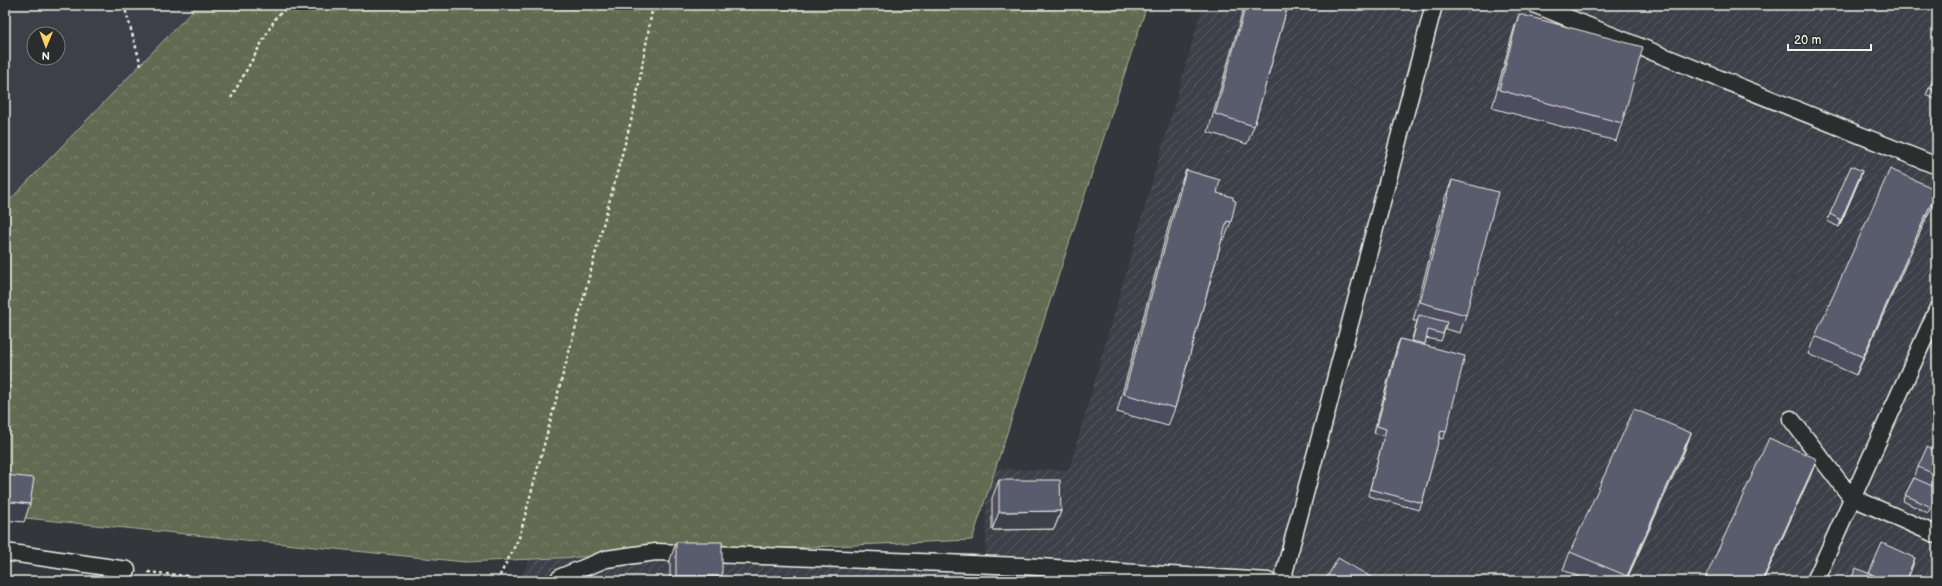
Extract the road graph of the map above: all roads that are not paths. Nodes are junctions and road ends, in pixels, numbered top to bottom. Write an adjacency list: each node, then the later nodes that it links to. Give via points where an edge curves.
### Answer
1 (1434, 5): 12 (lane)
2 (1536, 5): 3 (lane)
3 (1937, 166)
4 (1937, 310): 6 (lane)
5 (1791, 419): 6 (lane)
6 (1851, 497): 7 (lane); 13 (lane)
7 (1937, 535)
8 (5, 552): 9 (lane)
9 (127, 570)
10 (557, 581): 11 (lane, via 606,558 656,552 1022,566)
11 (1268, 581)
12 (1282, 581)
13 (1815, 581)

